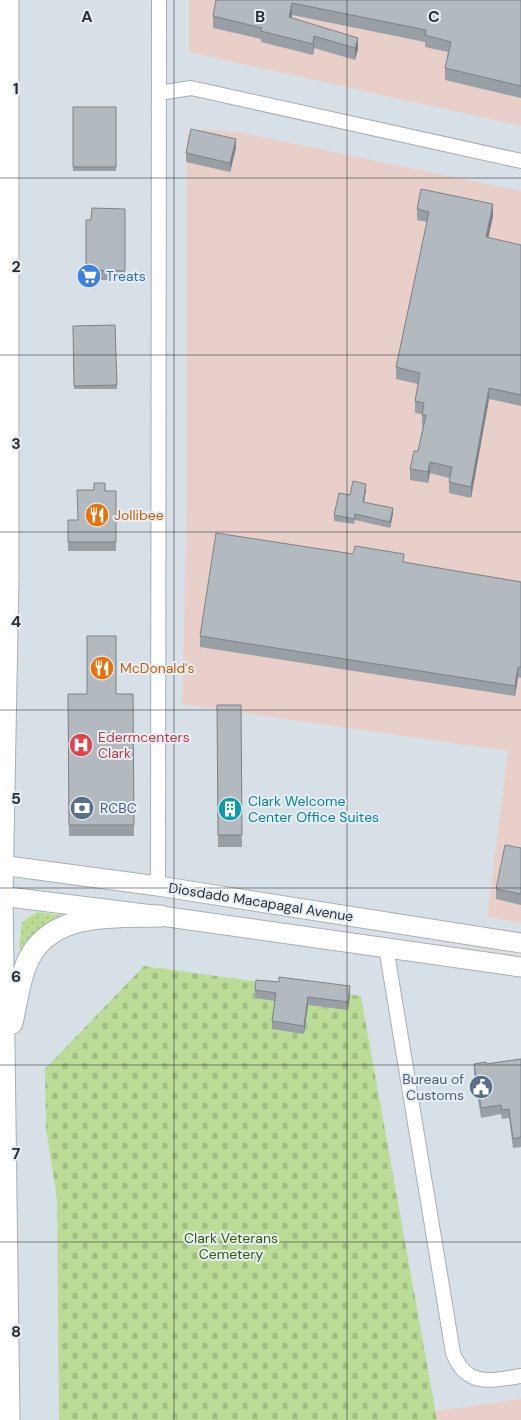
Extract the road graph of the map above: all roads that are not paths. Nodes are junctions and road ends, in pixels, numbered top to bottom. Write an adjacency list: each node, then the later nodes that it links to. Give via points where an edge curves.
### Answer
1 (8, 0): 5 (main road, via 8,575)
2 (159, 0): 3 (street)
3 (159, 93): 4 (street, via 191,88); 6 (street)
4 (521, 161)
5 (1, 865): 6 (main road, Diosdado Macapagal Avenue); 7 (main road)
6 (158, 886): 9 (main road, Diosdado Macapagal Avenue)
7 (1, 896): 8 (main road, Diosdado Macapagal Avenue); 12 (main road)
8 (160, 916): 10 (main road, Diosdado Macapagal Avenue); 12 (main road, via 91,917 63,927 46,938 33,952 25,970)
9 (521, 943)
10 (386, 947): 11 (main road, Diosdado Macapagal Avenue); 13 (street, via 453,1353 464,1372 474,1378 494,1380)
11 (521, 967)
12 (5, 1050): 14 (main road)
13 (521, 1376)
14 (9, 1420)

